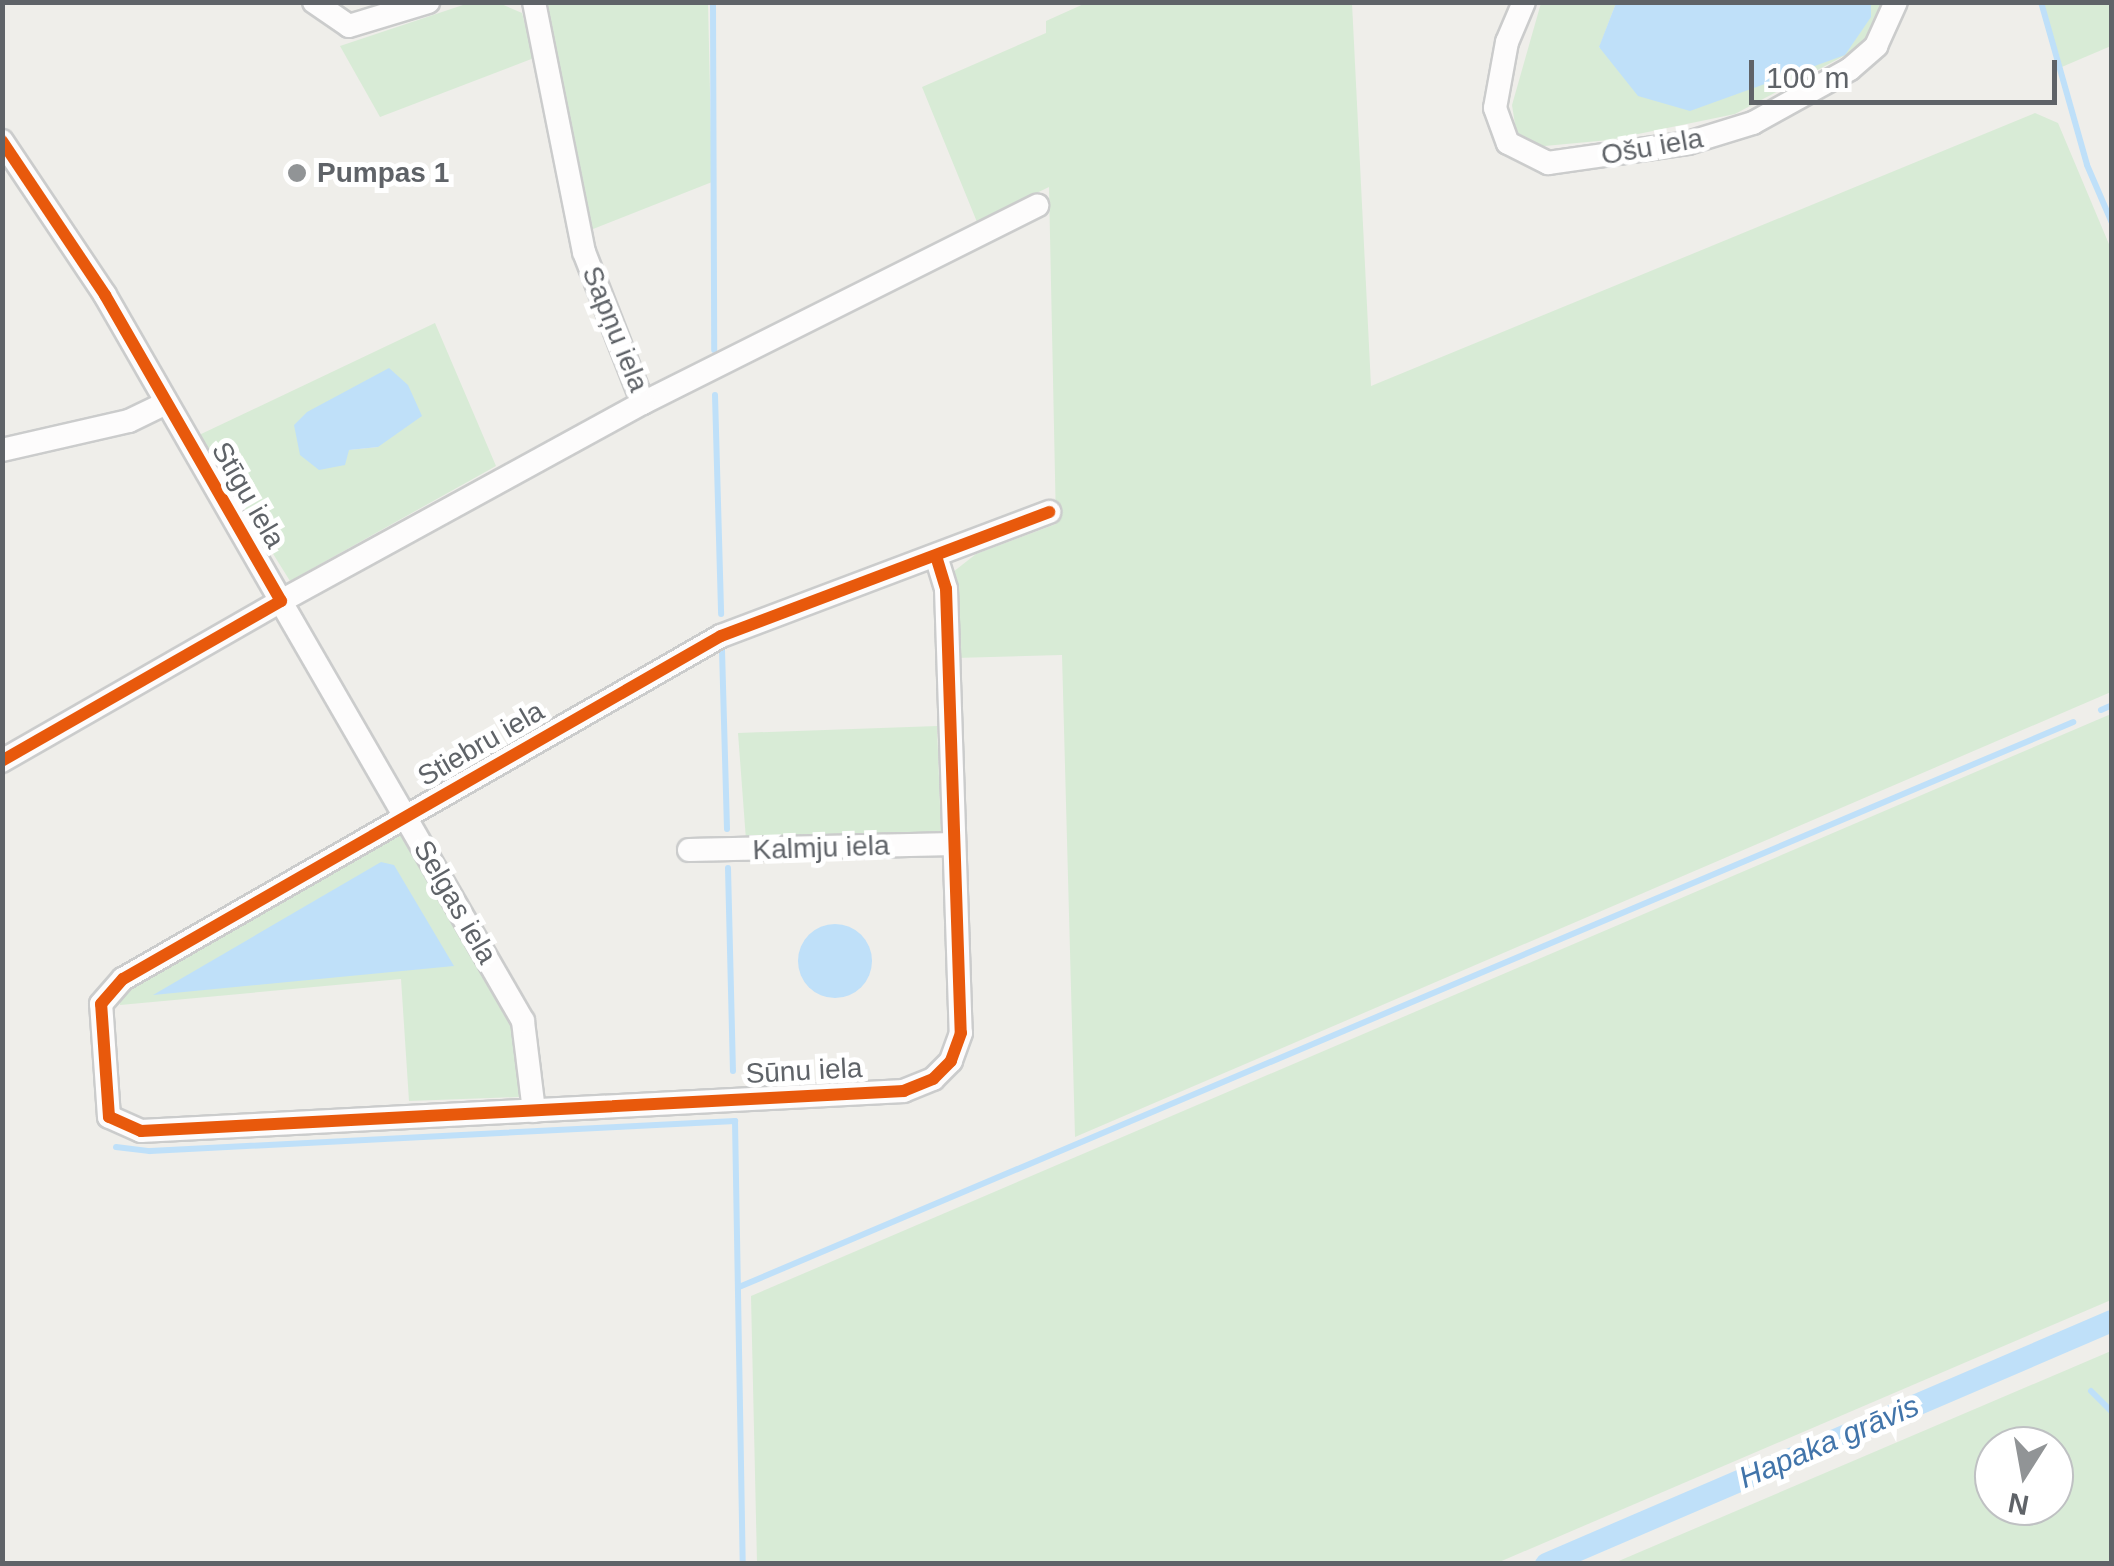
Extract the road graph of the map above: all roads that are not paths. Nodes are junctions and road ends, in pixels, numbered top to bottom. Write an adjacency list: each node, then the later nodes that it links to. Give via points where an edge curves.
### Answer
1 (314, 2): 2 (street, via 349,26)
2 (428, 2)
3 (534, 2): 9 (street, Sapņu iela, via 584,252)
4 (1524, 2): 5 (street, Ošu iela, via 1507,42 1495,108 1508,142 1535,159 1559,163 1688,143 1753,123 1850,69 1876,46)
5 (1896, 2)
6 (2, 141): 8 (street, Stīgu iela, via 90,270)
7 (1037, 206): 9 (street, Sapņu iela)
8 (166, 403): 10 (street, via 128,421); 13 (street, Stīgu iela)
9 (643, 403): 13 (street)
10 (2, 450)
11 (1049, 512): 12 (street, Stiebru iela)
12 (936, 556): 15 (street, Stiebru iela, via 721,636); 16 (street, Sūnu iela, via 946,589)
13 (281, 601): 14 (street); 15 (street, Selgas iela)
14 (2, 760)
15 (406, 816): 18 (street, Selgas iela, via 523,1021); 19 (street, Stiebru iela, via 104,995 103,1103 113,1122)
16 (954, 844): 17 (street, Kalmju iela); 18 (street, Sūnu iela, via 960,1042 924,1085)
17 (689, 850)
18 (534, 1110): 19 (street, Sūnu iela)
19 (141, 1131)

